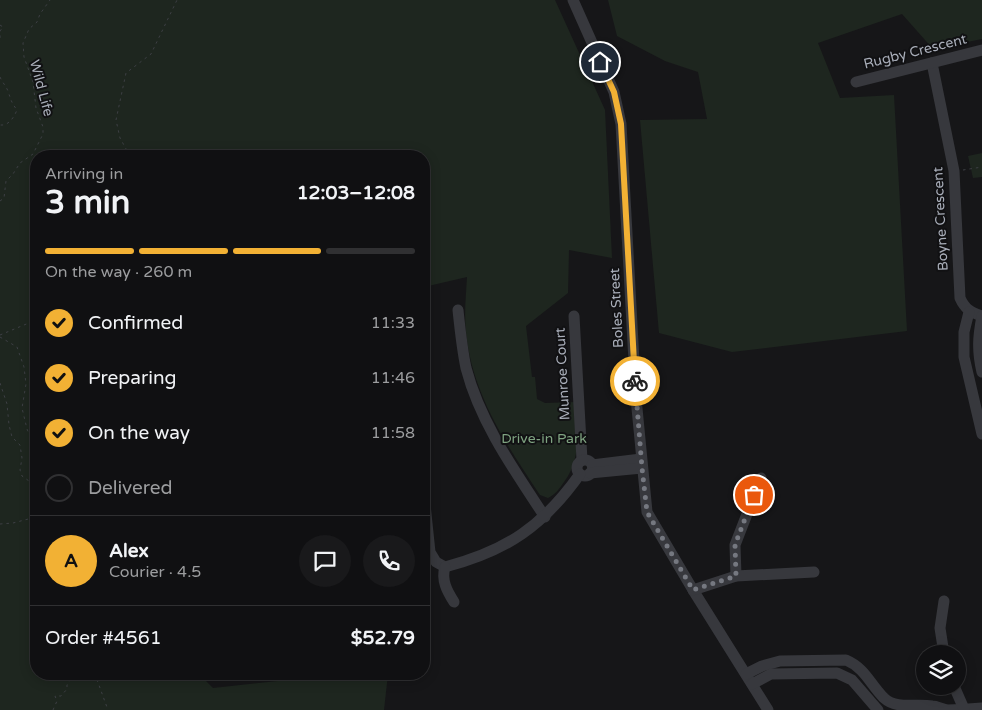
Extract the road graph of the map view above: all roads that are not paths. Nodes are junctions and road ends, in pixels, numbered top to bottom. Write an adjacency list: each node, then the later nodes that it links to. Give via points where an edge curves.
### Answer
1 (573, 0): 11 (street, Boles Street, via 614,92 621,124)
2 (982, 50): 3 (street, Rugby Crescent)
3 (932, 63): 4 (street, Rugby Crescent); 6 (street, Boyne Crescent, via 954,171 958,287 960,298)
4 (856, 82)
5 (458, 310): 14 (street, via 465,361 478,403 492,433)
6 (969, 312): 8 (street); 10 (street, via 964,332 964,357)
7 (574, 316): 12 (street, Munroe Court)
8 (982, 316): 9 (street, via 978,338)
9 (982, 372)
10 (982, 434)
11 (641, 464): 12 (street); 19 (street, Boles Street, via 647,512)
12 (586, 468): 14 (street)
13 (761, 478): 18 (street, via 735,545)
14 (545, 517): 16 (street, via 484,555)
15 (430, 548): 16 (street, via 431,556)
16 (445, 567): 21 (street, via 445,584)
17 (814, 572): 18 (street)
18 (736, 576): 19 (street)
19 (693, 590): 23 (street, Boles Street)
20 (944, 601): 22 (street, via 940,628)
21 (454, 602)
22 (943, 645)
23 (749, 679): 27 (street, Boles Street); 28 (street, via 771,674 837,673 852,680); 29 (street, via 771,662 780,660 846,660 855,663 889,702)
24 (958, 695): 26 (street)
25 (982, 708): 26 (street)
26 (964, 709): 29 (street)
27 (768, 710)
28 (878, 710)
29 (947, 710)

